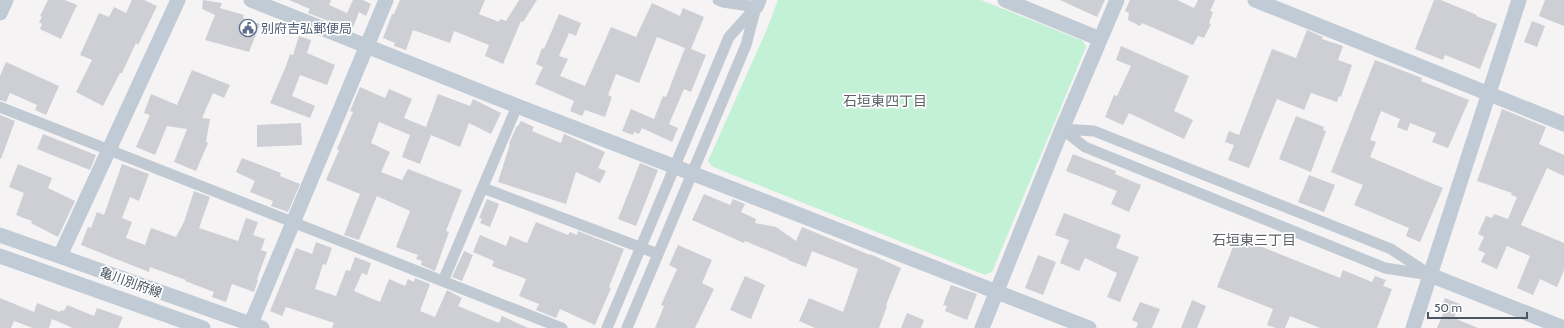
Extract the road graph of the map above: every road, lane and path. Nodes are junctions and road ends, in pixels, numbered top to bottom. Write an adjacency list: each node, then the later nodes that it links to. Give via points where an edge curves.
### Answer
1 (6, 0): 11 (street)
2 (178, 0): 19 (street)
3 (251, 0): 13 (street)
4 (386, 0): 13 (street)
5 (718, 0): 10 (street)
6 (1005, 0): 12 (street)
7 (1117, 0): 12 (street)
8 (1255, 0): 14 (street)
9 (1518, 0): 14 (street)
10 (754, 2): 20 (street, via 729,37); 21 (street, via 746,44)
11 (0, 13)
12 (1100, 39): 18 (street)
13 (366, 46): 15 (street); 23 (street)
14 (1488, 94): 17 (street); 29 (street)
15 (517, 106): 20 (street); 22 (street)
16 (0, 107): 19 (street)
17 (1564, 124)
18 (1062, 129): 29 (street, via 1085,147 1385,268); 29 (street, via 1094,131 1391,250); 31 (street)
19 (109, 150): 23 (street); 28 (street)
20 (675, 166): 21 (street); 25 (street)
21 (692, 173): 26 (street); 31 (street)
22 (483, 188): 25 (street); 30 (street)
23 (293, 223): 30 (street); 32 (street)
24 (0, 235): 28 (street, 亀川別府線)
25 (641, 248): 26 (street); 35 (street)
26 (658, 254): 36 (street)
27 (0, 256): 33 (street, 亀川別府線)
28 (60, 256): 32 (street, 亀川別府線)
29 (1430, 275): 39 (street); 40 (street)
30 (443, 281): 34 (street)
31 (997, 292): 37 (street); 38 (street)
32 (254, 327)
33 (203, 328)
34 (562, 328)
35 (606, 328)
36 (627, 328)
37 (982, 328)
38 (1089, 328)
39 (1413, 328)
40 (1564, 328)

